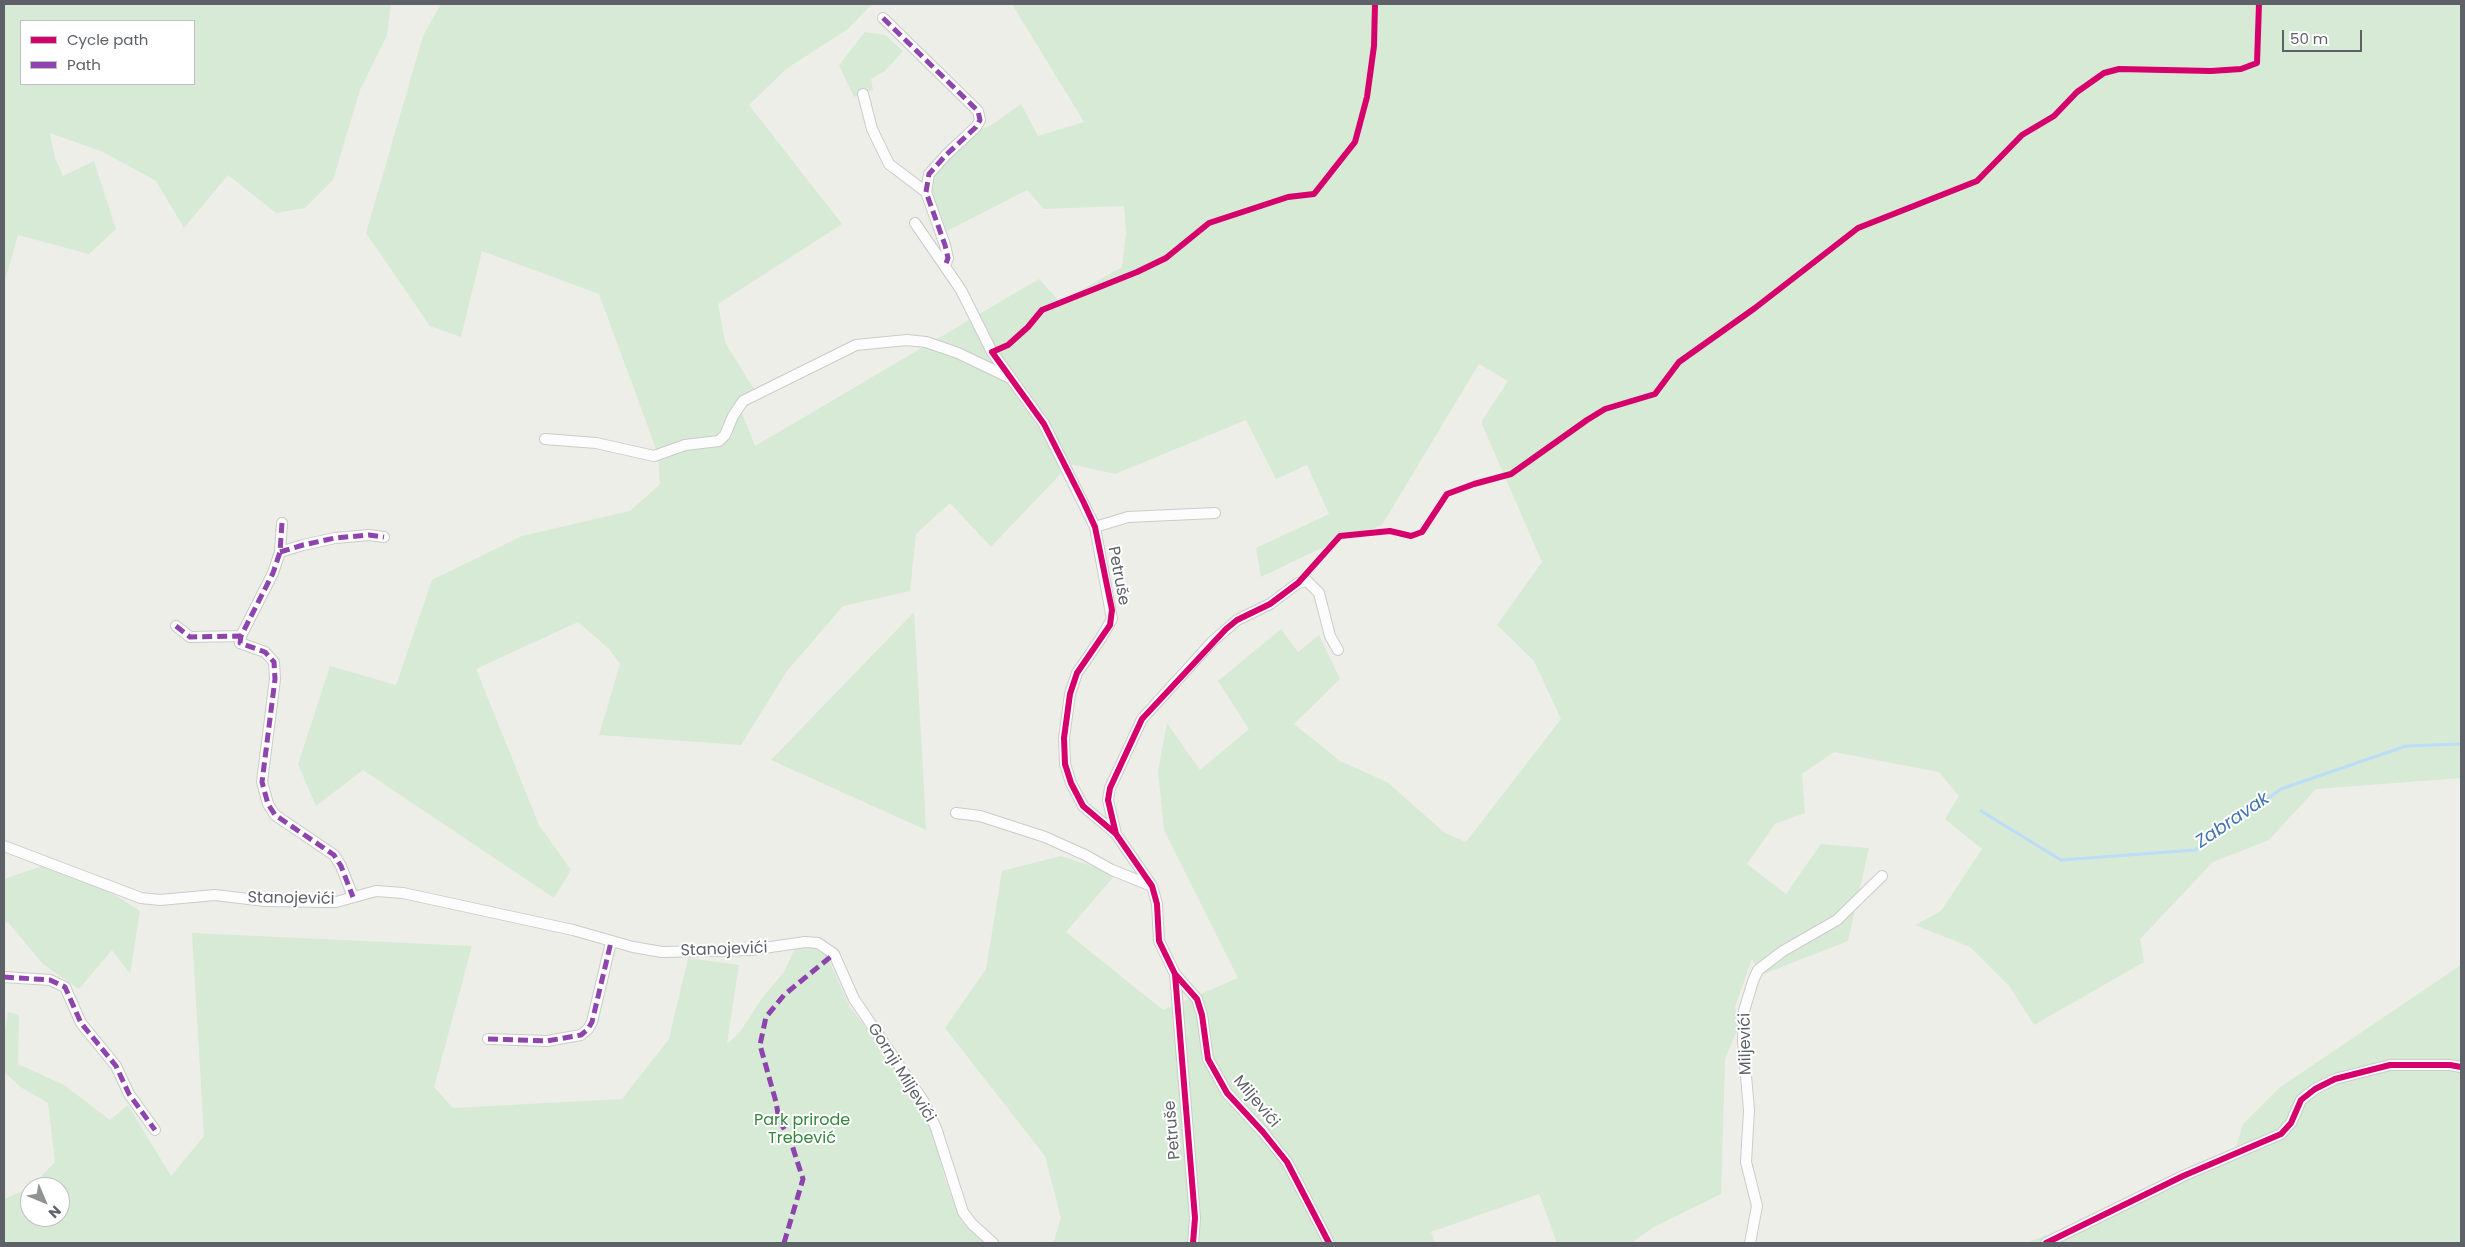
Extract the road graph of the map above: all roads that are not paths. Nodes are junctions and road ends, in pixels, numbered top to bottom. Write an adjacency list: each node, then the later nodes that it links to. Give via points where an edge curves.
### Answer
1 (883, 18): 3 (street, via 978,111 980,120 929,174)
2 (863, 94): 3 (street, via 872,129 889,164)
3 (926, 192): 5 (street, via 945,245 948,258)
4 (915, 223): 5 (street, Petruše)
5 (945, 266): 6 (street, Petruše, via 992,352)
6 (1010, 378): 7 (street, via 926,342 907,340 856,345 743,401 725,436 719,441 686,445 654,456 588,442); 10 (street, Petruše, via 1044,424)
7 (546, 439)
8 (1215, 513): 10 (street, via 1128,517)
9 (282, 523): 12 (street)
10 (1095, 527): 17 (street, Petruše, via 1112,619 1077,673 1066,717 1065,764 1082,806)
11 (384, 537): 12 (street, via 335,538)
12 (280, 552): 14 (street)
13 (176, 626): 14 (street, via 190,637)
14 (241, 636): 21 (street, via 240,643 265,652 274,662 276,679 262,782 268,804 282,822 334,855)
15 (1338, 650): 17 (street, Petruše, via 1330,636 1319,593 1306,581 1298,582 1270,604 1237,620 1212,642 1142,719 1110,788 1108,800)
16 (956, 813): 20 (street, via 980,816 1045,837)
17 (1116, 834): 20 (street, Petruše)
18 (4, 846): 21 (street, Stanojevići, via 142,898 160,900 215,895 265,901 336,902)
19 (1882, 876): 34 (street, Miljevići, via 1837,920 1783,951 1758,970 1753,981 1744,1011 1743,1041 1749,1110 1746,1162 1757,1206)
20 (1152, 886): 24 (street, Petruše, via 1157,904 1159,941)
21 (352, 897): 22 (street, Stanojevići, via 376,892 402,893 573,930)
22 (611, 942): 23 (street, Stanojevići, via 662,952 750,950 805,942 818,943); 28 (street, via 588,1029 580,1035 547,1041)
23 (834, 954): 31 (street, Gornji Miljevići, via 854,1000 924,1102 936,1128 963,1212)
24 (1175, 974): 26 (street, Miljevići); 27 (street)
25 (4, 977): 30 (street, via 50,980 65,988 81,1023 116,1066 129,1094)
26 (1197, 999): 27 (street, via 1186,999); 33 (street, Miljevići, via 1208,1059 1227,1093 1287,1162)
27 (1177, 1009): 32 (street, Petruše, via 1195,1218)
28 (488, 1039)
29 (2461, 1067): 35 (street, via 2390,1065 2335,1079 2314,1089 2301,1100 2291,1123 2281,1134 2182,1176)
30 (155, 1130)
31 (993, 1243)
32 (1192, 1243)
33 (1330, 1243)
34 (1750, 1243)
35 (2046, 1243)

